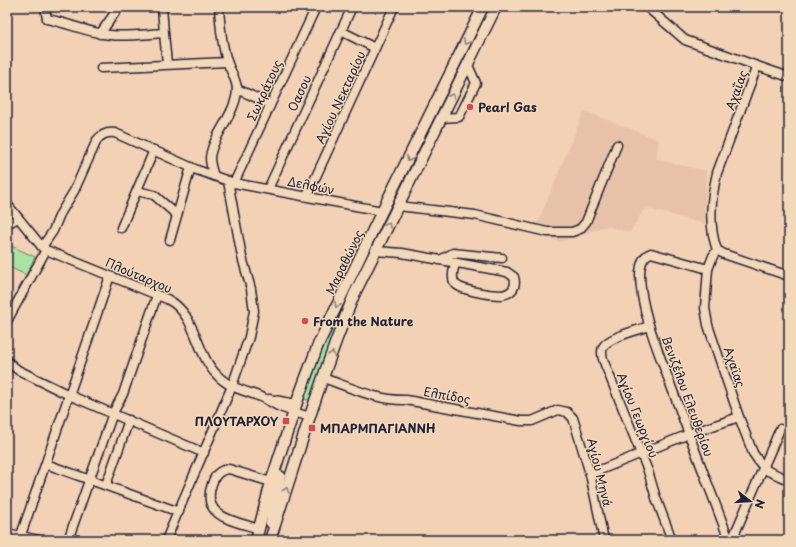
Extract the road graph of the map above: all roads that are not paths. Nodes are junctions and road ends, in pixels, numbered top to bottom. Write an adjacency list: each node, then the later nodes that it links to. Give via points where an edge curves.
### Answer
1 (45, 7): 13 (street, via 47,19)
2 (119, 7): 13 (street)
3 (162, 7): 12 (street)
4 (219, 7): 15 (street)
5 (316, 7): 22 (street, Σωκράτους)
6 (352, 7): 11 (street, Οασου)
7 (394, 7): 14 (street, Αγίου Νεκταρίου)
8 (484, 7): 34 (main road, Μαραθώνος, one-way to 34)
9 (496, 7): 17 (main road, Μαραθώνος)
10 (647, 7): 18 (street, Αχαΐας, via 685,40)
11 (341, 32): 14 (street); 29 (street, Οασου)
12 (164, 33): 13 (street, via 112,36); 16 (street)
13 (100, 34)
14 (375, 48): 31 (street, Αγίου Νεκταρίου)
15 (227, 62): 16 (street); 21 (street)
16 (167, 64): 19 (street)
17 (468, 64): 23 (main road, Μαραθώνος, one-way to 17); 23 (street, via 476,82 459,117)
18 (757, 66): 20 (street); 40 (street, Αχαΐας, via 713,190 711,222)
19 (101, 68)
20 (789, 77)
21 (237, 89): 22 (street); 27 (street, via 233,106 211,153)
22 (270, 104): 28 (street, Σωκράτους)
23 (441, 118): 33 (main road, Μαραθώνος)
24 (617, 145): 33 (street, via 586,222 580,229 572,232 547,232 476,215)
25 (154, 150): 26 (street, Δελφών); 30 (street); 41 (street, Δελφών, via 115,133 108,132 100,137)
26 (191, 167): 27 (street, Δελφών); 35 (street)
27 (214, 176): 28 (street, Δελφών)
28 (231, 182): 29 (street, Δελφών); 54 (street, via 242,257 254,311 249,337)
29 (268, 189): 31 (street, Δελφών)
30 (137, 191): 35 (street, via 154,195); 38 (street)
31 (307, 196): 34 (street, Δελφών)
32 (7, 204): 36 (street, Πλούταρχου)
33 (398, 206): 42 (main road, Μαραθώνος, one-way to 33)
34 (382, 212): 56 (main road, Μαραθώνος, one-way to 56, via 310,367)
35 (177, 215): 39 (street)
36 (18, 218): 37 (street); 41 (street, Πλούταρχου)
37 (7, 224)
38 (121, 228)
39 (170, 240)
40 (716, 247): 46 (street, Αχαϊας); 48 (street, via 724,254)
41 (44, 248): 47 (street, Πλούταρχου); 50 (street, Δελφών)
42 (375, 251): 44 (street); 53 (main road, Μαραθώνος, one-way to 42, via 348,309)
43 (502, 258): 44 (street, via 453,254)
44 (440, 260): 45 (street)
45 (455, 263): 45 (street, via 507,272 514,278 515,285 512,291 502,295 462,289 453,281)
46 (708, 269): 51 (street, Βενιζέλου Ελευθερίου, via 654,254 644,258 640,276); 59 (street, Αχαϊας, via 705,308 707,322)
47 (110, 276): 49 (street, Πλούταρχου); 55 (street)
48 (789, 276)
49 (157, 295): 54 (street, Πλούταρχου, via 182,309 211,368); 58 (street, via 123,394)
50 (7, 322)
51 (649, 326): 62 (street, Βενιζέλου Ελευθερίου); 64 (street, Αγίου Γεωργίου, via 611,340 604,345 602,352)
52 (7, 361): 55 (street, via 18,370)
53 (323, 378): 56 (main road, Μαραθώνος); 57 (street, Ελπίδος, via 392,400 406,400 520,421 532,421 556,410)
54 (232, 386): 56 (street, Πλούταρχου); 63 (street)
55 (69, 395): 58 (street); 65 (street)
56 (300, 412): 70 (main road, Μαραθώνος); 76 (main road, Μαραθώνος, one-way to 56)
57 (567, 412): 67 (street, Αγίου Μηνά, via 574,420)
58 (113, 413): 60 (street); 68 (street)
59 (739, 418): 62 (street); 66 (street, Αχαϊας, via 754,453)
60 (129, 420): 63 (street); 71 (street)
61 (780, 429): 66 (street)
62 (689, 434): 64 (street); 83 (street, Βενιζέλου Ελευθερίου)
63 (204, 453): 72 (street)
64 (640, 454): 67 (street); 82 (street, Αγίου Γεωργίου)
65 (46, 464): 68 (street); 75 (street)
66 (764, 467): 69 (street, Αχαϊας); 83 (street)
67 (590, 474): 81 (street, Αγίου Μηνά)
68 (90, 479): 71 (street); 78 (street)
69 (789, 480)
70 (271, 482): 73 (main road, Μαραθώνος); 73 (street, via 229,469 218,473 211,487 209,499 215,511)
71 (106, 485): 72 (street)
72 (179, 512): 79 (street)
73 (259, 529): 80 (main road, Μαραθώνος)
74 (7, 532): 75 (street)
75 (21, 535): 77 (street)
76 (270, 539)
77 (39, 540)
78 (68, 540)
79 (166, 540)
80 (256, 540)
81 (604, 540)
82 (672, 540)
83 (731, 540)

